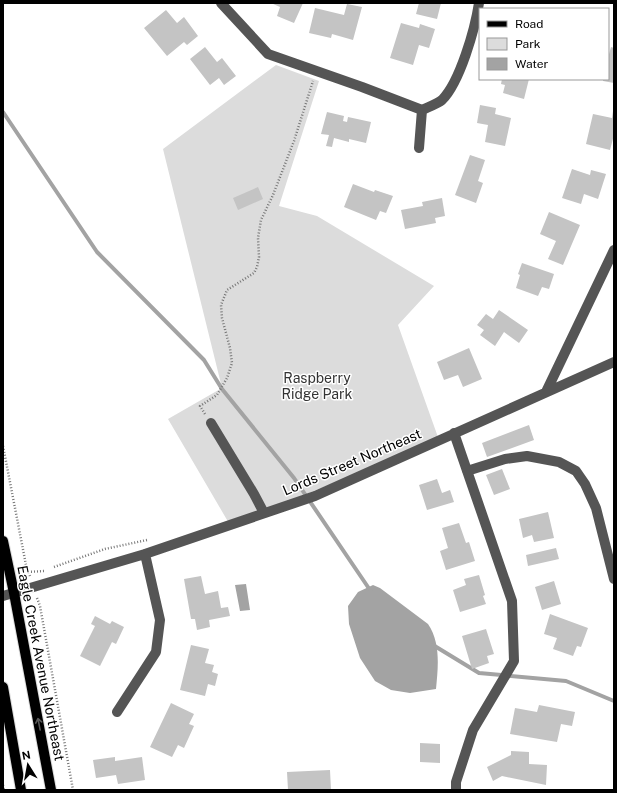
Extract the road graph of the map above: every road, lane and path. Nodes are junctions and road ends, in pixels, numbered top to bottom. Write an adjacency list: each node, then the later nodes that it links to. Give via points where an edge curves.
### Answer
1 (221, 3): 3 (street, via 268,54)
2 (479, 3): 4 (street, via 476,24 456,78 441,100)
3 (316, 71): 4 (street); 9 (path, via 294,141 274,195 261,220 257,267 254,273 227,290 221,305 232,363 217,395 200,406)
4 (422, 110): 5 (street)
5 (419, 148)
6 (614, 250): 8 (street)
7 (614, 362): 8 (street, Lords Street Northeast)
8 (546, 392): 10 (street, Lords Street Northeast)
9 (211, 423): 13 (street)
10 (454, 433): 12 (street); 13 (street, Lords Street Northeast, via 315,496)
11 (3, 446): 19 (path)
12 (467, 471): 20 (street, via 505,459 527,456 560,462 576,471 596,508); 31 (street, via 512,601 514,661 473,730 456,782)
13 (264, 513): 16 (street, Lords Street Northeast)
14 (154, 538): 17 (path, via 104,550)
15 (3, 540): 22 (main road, Eagle Creek Avenue Northeast)
16 (145, 554): 21 (street, Lords Street Northeast); 25 (street, via 160,620 156,652)
17 (52, 568)
18 (45, 571): 19 (path)
19 (28, 572): 21 (path)
20 (614, 579)
21 (33, 588): 22 (street, Lords Street Northeast); 30 (path, via 40,606)
22 (14, 593): 23 (street, Lords Street Northeast); 29 (main road, Eagle Creek Avenue Northeast, one-way to 22)
23 (3, 596)
24 (3, 687): 28 (main road)
25 (117, 712)
26 (3, 785): 27 (path)
27 (4, 790)
28 (21, 790)
29 (51, 790)
30 (73, 790)
31 (456, 790)

